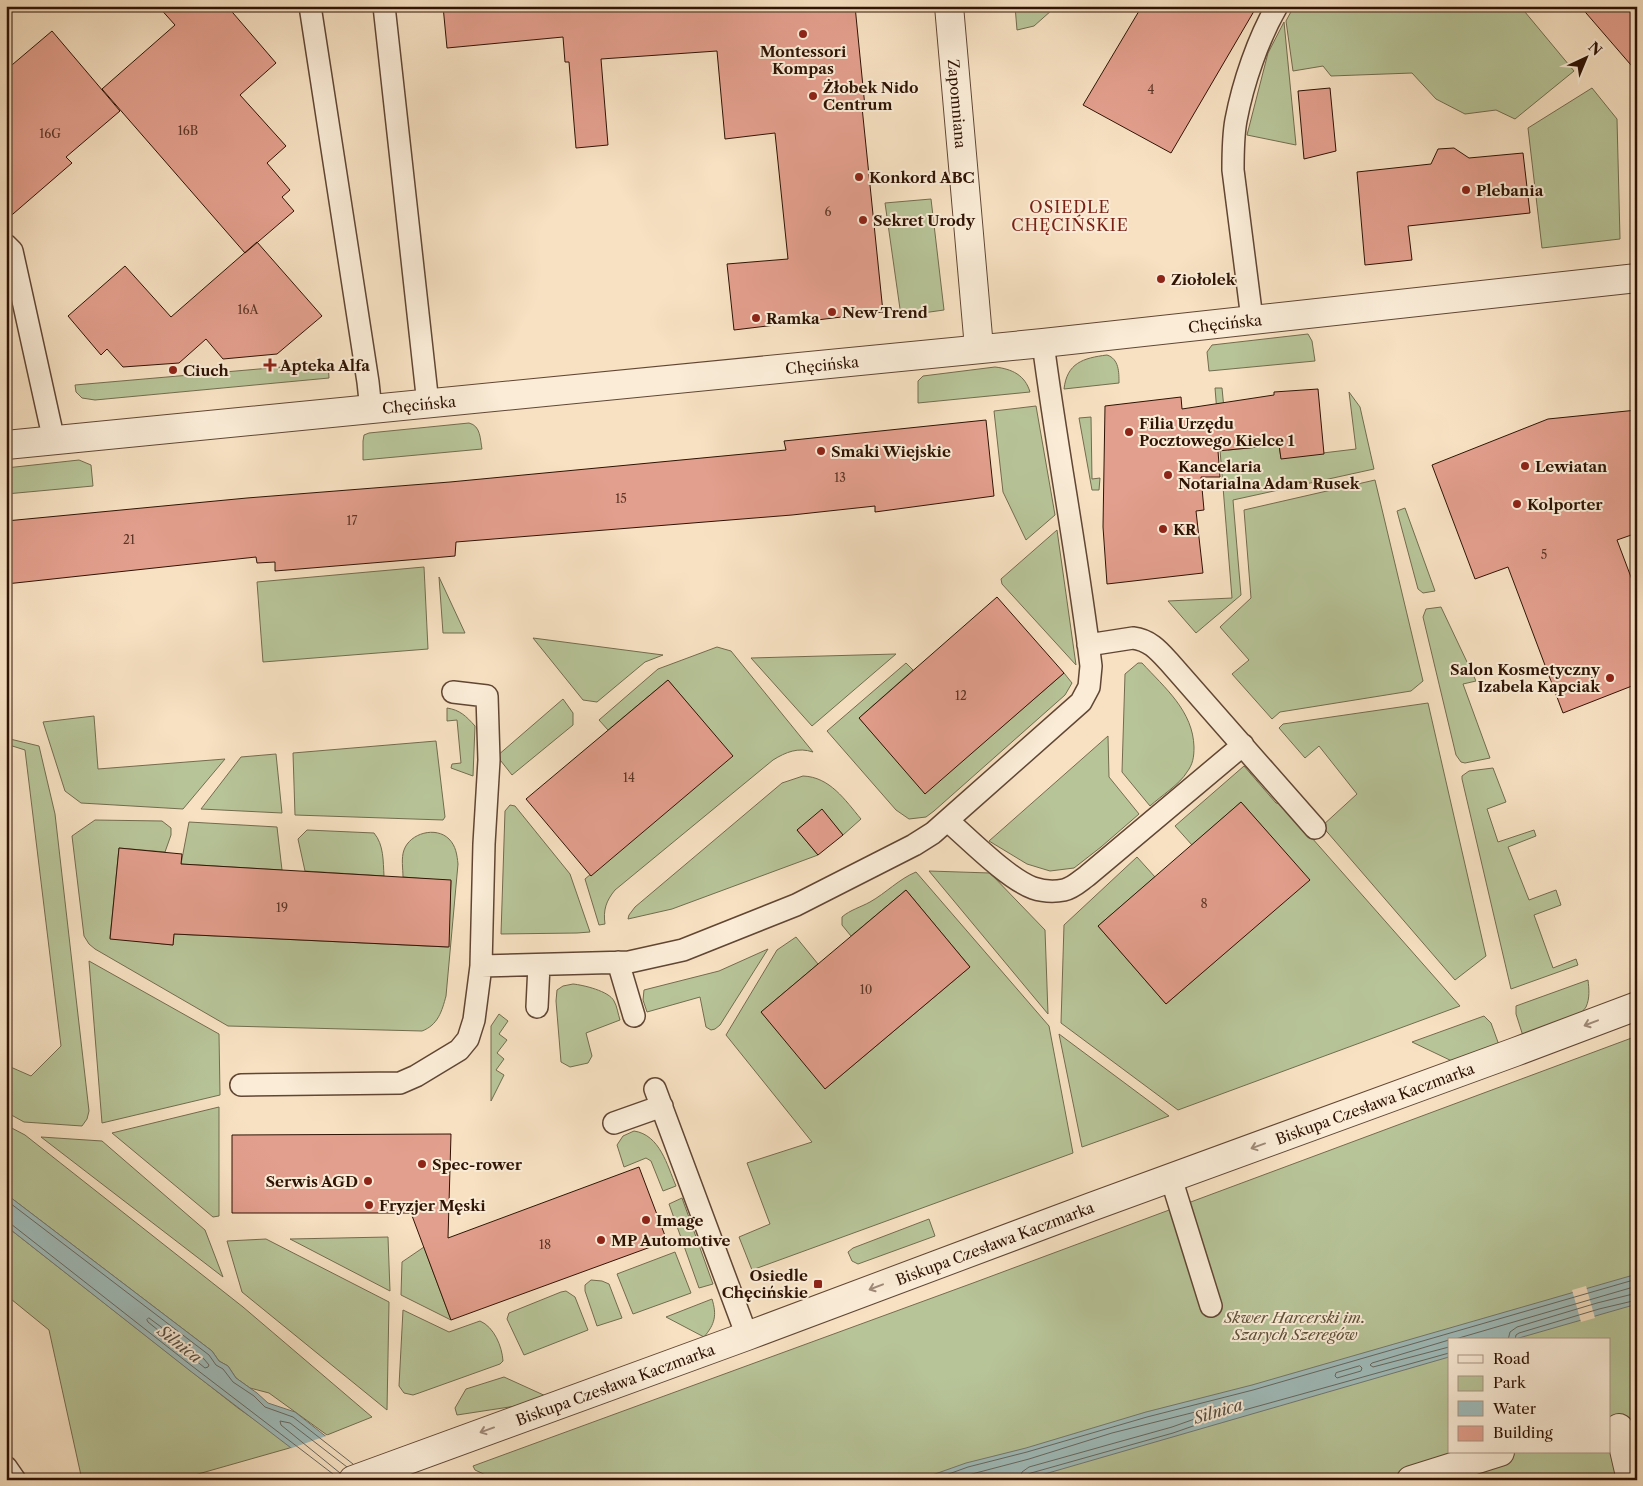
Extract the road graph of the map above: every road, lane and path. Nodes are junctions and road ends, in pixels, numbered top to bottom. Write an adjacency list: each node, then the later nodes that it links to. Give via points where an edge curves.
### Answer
1 (310, 6): 11 (lane)
2 (384, 6): 10 (lane)
3 (949, 6): 9 (street, Zapomniana)
4 (1277, 6): 7 (lane, via 1264,29 1244,88 1233,150)
5 (6, 245): 12 (lane, via 12,251)
6 (1637, 278): 7 (street, Chęcińska)
7 (1252, 319): 8 (street, Chęcińska)
8 (1043, 343): 9 (street, Chęcińska); 14 (lane)
9 (979, 348): 10 (street, Chęcińska)
10 (428, 404): 11 (street, Chęcińska)
11 (371, 410): 12 (street, Chęcińska)
12 (54, 441): 13 (street, Chęcińska)
13 (6, 445)
14 (1088, 645): 16 (lane, via 1133,638 1152,644); 17 (lane, via 1091,679 1081,702)
15 (453, 692): 21 (lane, via 487,696 489,760)
16 (1243, 745): 17 (lane, via 1087,876 1064,890 1043,890 1024,883); 18 (lane)
17 (948, 821): 19 (lane, via 914,845 796,906 683,950)
18 (1316, 828)
19 (618, 962): 20 (lane); 24 (lane)
20 (539, 965): 21 (lane); 23 (lane)
21 (480, 966): 25 (lane, via 474,1020 468,1039 459,1050 406,1081)
22 (1637, 1006): 27 (street, Biskupa Czesława Kaczmarka, one-way to 27)
23 (537, 1007)
24 (634, 1016)
25 (241, 1085)
26 (614, 1123): 29 (lane, via 658,1097)
27 (1171, 1178): 28 (lane); 29 (street, Biskupa Czesława Kaczmarka, one-way to 29)
28 (1211, 1306)
29 (747, 1336): 34 (street, Biskupa Czesława Kaczmarka, one-way to 34)
30 (1622, 1427): 36 (street)
31 (1494, 1454): 35 (street)
32 (6, 1468): 33 (lane)
33 (15, 1480)
34 (353, 1480)
35 (1411, 1480)
36 (1631, 1480)

